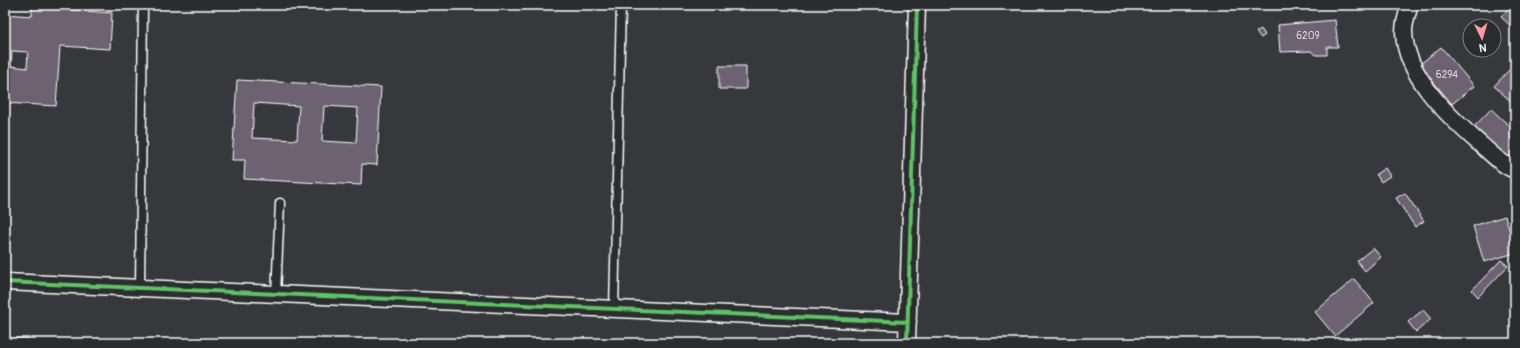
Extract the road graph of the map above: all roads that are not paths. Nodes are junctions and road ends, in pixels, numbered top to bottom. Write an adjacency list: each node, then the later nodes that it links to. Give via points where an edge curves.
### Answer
1 (143, 5): 8 (lane)
2 (620, 5): 10 (lane)
3 (917, 5): 11 (street)
4 (1410, 5): 5 (street, via 1405,36 1416,74 1457,124 1502,163)
5 (1515, 170)
6 (280, 203): 9 (lane)
7 (5, 282): 8 (street)
8 (140, 287): 9 (street)
9 (276, 295): 10 (street)
10 (614, 309): 11 (street)
11 (908, 322): 12 (street)
12 (907, 343)

